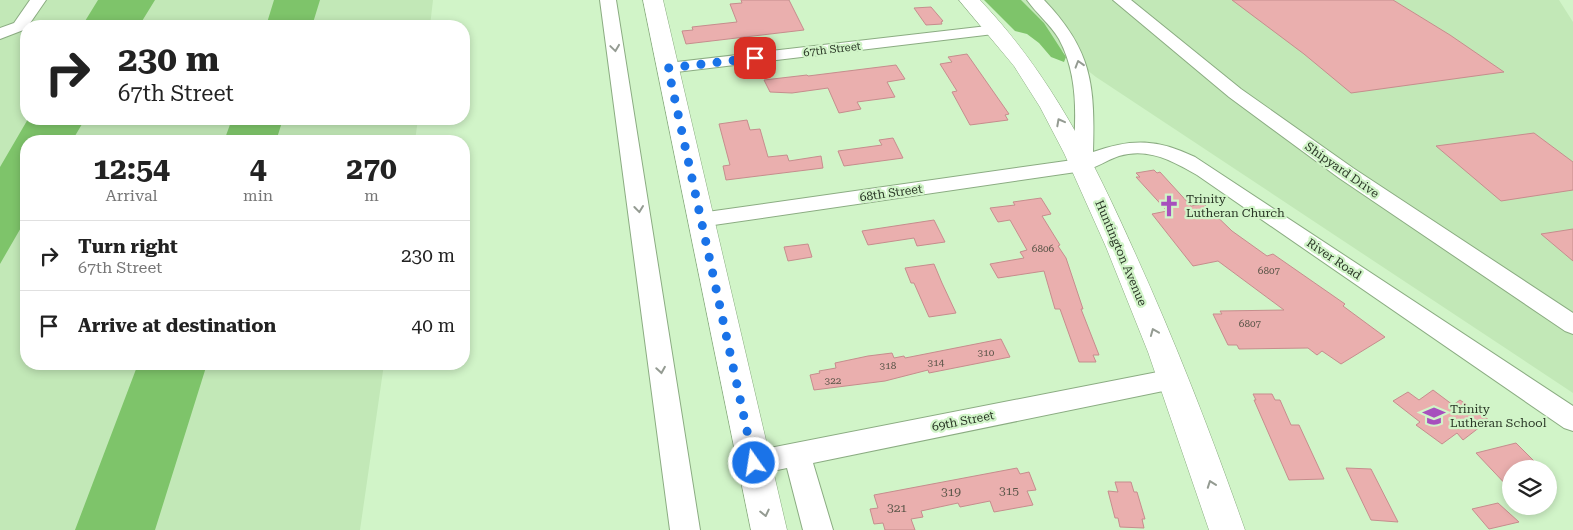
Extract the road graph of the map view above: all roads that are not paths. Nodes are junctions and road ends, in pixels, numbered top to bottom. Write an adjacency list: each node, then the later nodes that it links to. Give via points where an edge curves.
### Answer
1 (38, 0): 7 (street)
2 (608, 0): 19 (street, one-way to 19)
3 (653, 0): 11 (main road)
4 (969, 0): 9 (main road, Huntington Avenue)
5 (1035, 0): 12 (street, one-way to 5, via 1086,129 1080,65 1057,24)
6 (1121, 0): 14 (street, Shipyard Drive, via 1235,93 1346,173)
7 (24, 20)
8 (20, 26): 10 (street)
9 (996, 30): 11 (street, 67th Street); 12 (main road, Huntington Avenue, one-way to 9, via 1048,102 1023,63)
10 (0, 34)
11 (668, 68): 13 (main road)
12 (1082, 165): 13 (street, 68th Street); 15 (main road, Huntington Avenue, one-way to 12); 16 (street, River Road, via 1113,151 1135,146 1157,148 1180,156)
13 (700, 220): 18 (main road)
14 (1573, 325)
15 (1173, 379): 17 (street, 69th Street); 22 (main road, Huntington Avenue, one-way to 15)
16 (1573, 420)
17 (797, 454): 18 (street, 69th Street); 21 (street)
18 (754, 463): 20 (main road, one-way to 20)
19 (684, 530)
20 (769, 530)
21 (818, 530)
22 (1227, 530)

